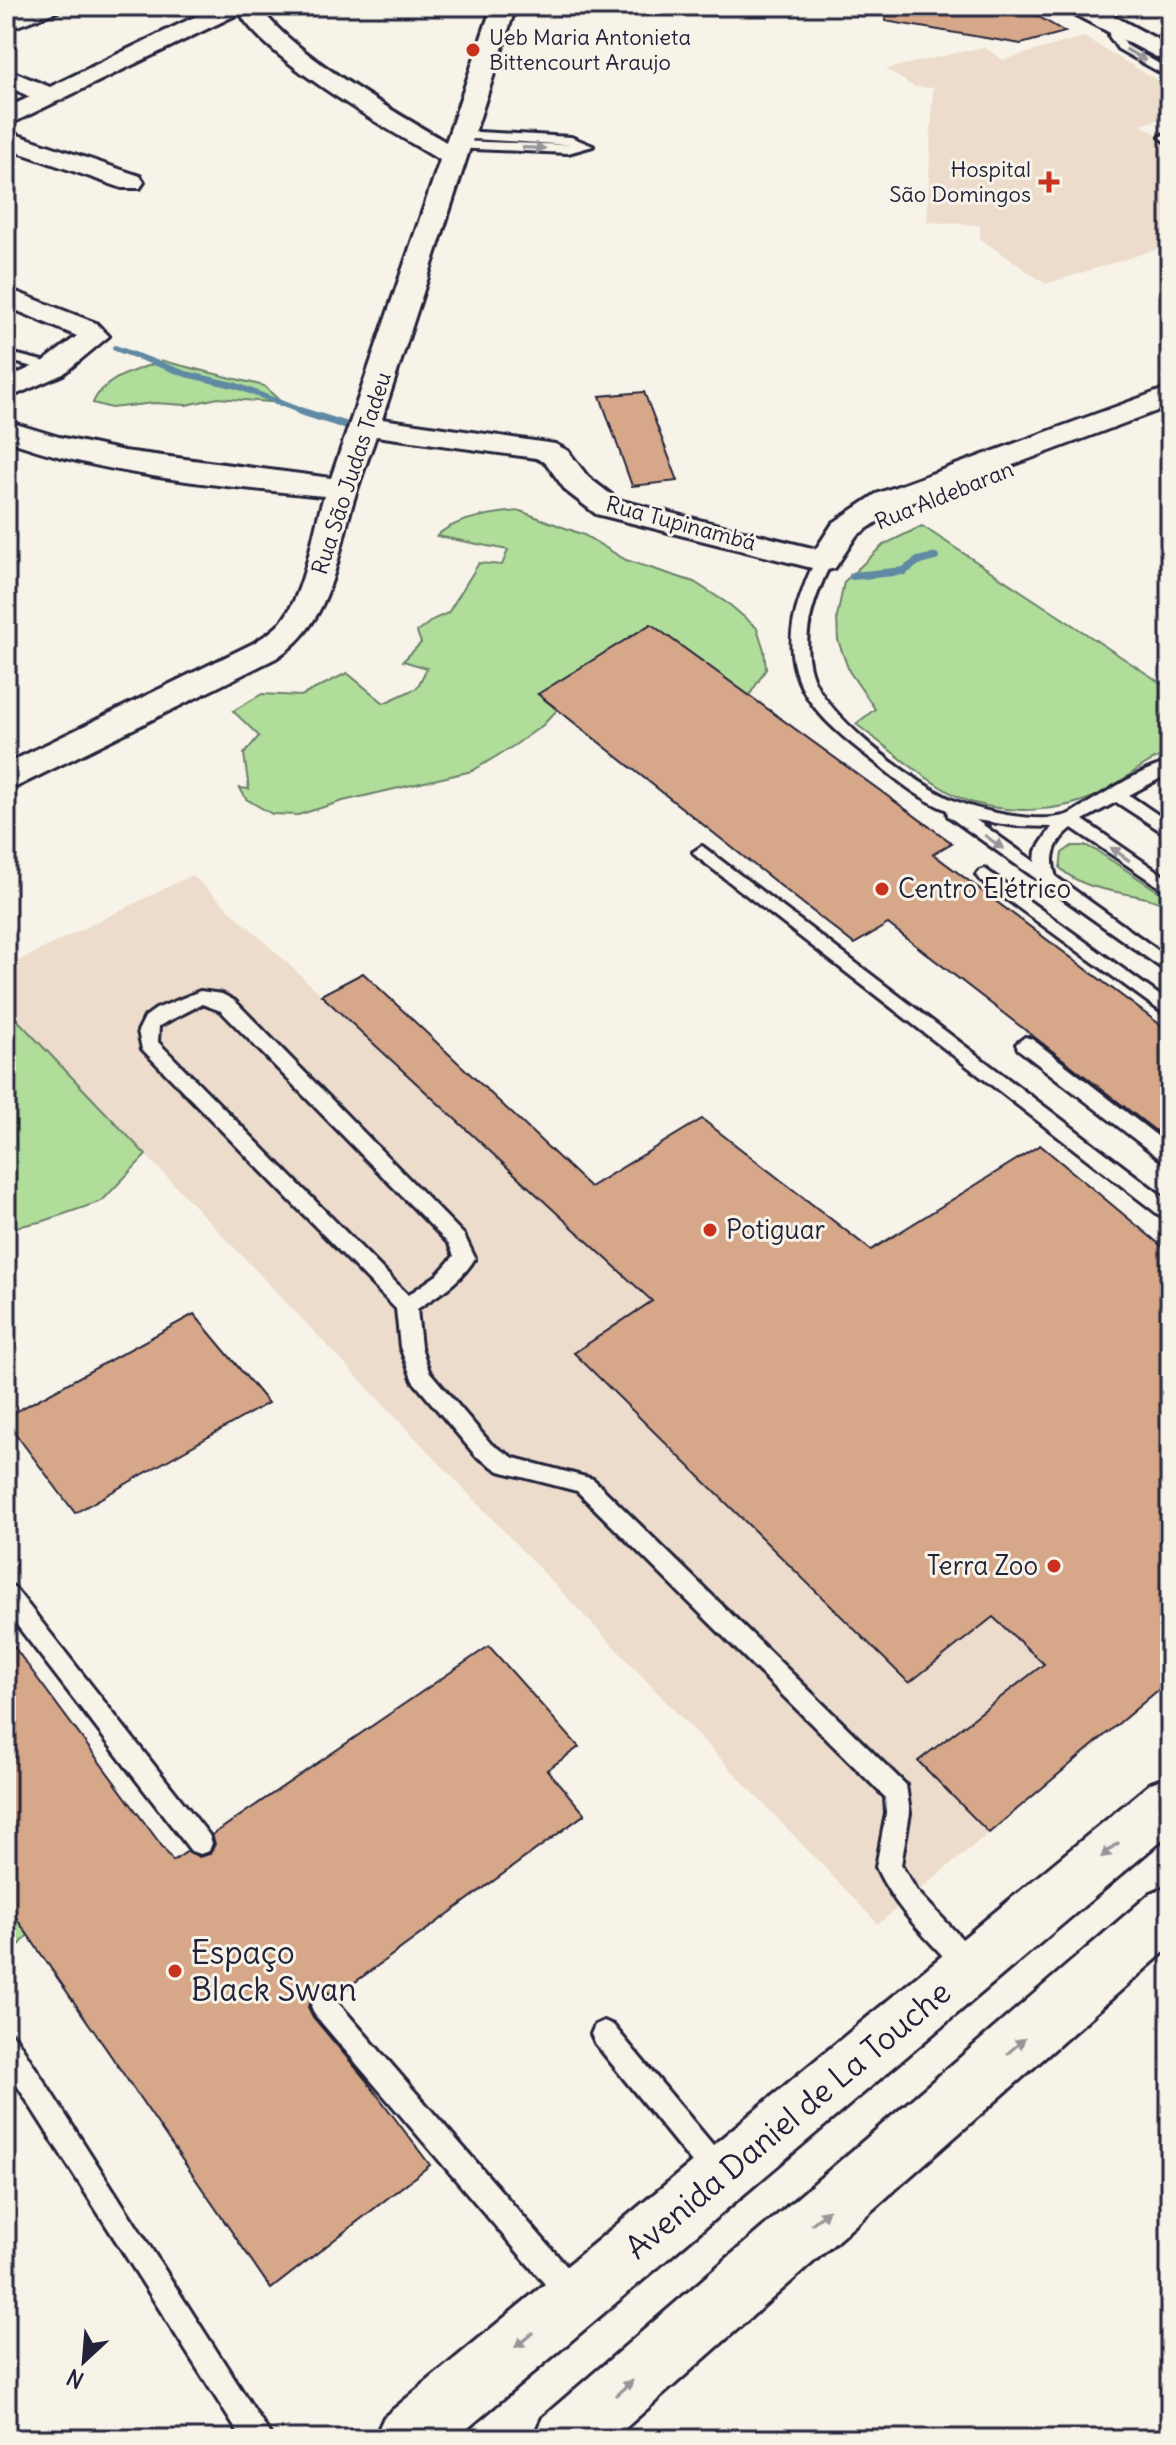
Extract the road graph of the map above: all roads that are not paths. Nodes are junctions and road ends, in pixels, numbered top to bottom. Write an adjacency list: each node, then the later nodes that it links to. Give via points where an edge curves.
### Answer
1 (49, 6): 7 (main road)
2 (235, 6): 12 (street)
3 (248, 6): 17 (street, via 253,20 281,43 409,131)
4 (504, 6): 17 (street, Rua São Judas Tadeu)
5 (1077, 6): 6 (main road)
6 (1118, 16): 8 (main road); 9 (main road); 10 (lane, one-way to 10, via 1115,36 1122,47)
7 (6, 23)
8 (1170, 34)
9 (1170, 56)
10 (1170, 75)
11 (6, 76): 12 (street)
12 (49, 96): 13 (street)
13 (6, 118)
14 (1170, 134): 16 (lane)
15 (6, 139): 18 (street)
16 (1170, 141)
17 (456, 145): 17 (lane, one-way to 17, via 568,149 587,146 571,141); 25 (street, Rua São Judas Tadeu)
18 (131, 182)
19 (6, 296): 21 (street, via 95,336)
20 (6, 356): 21 (lane)
21 (53, 368): 22 (street)
22 (6, 390)
23 (1170, 396): 30 (street, Rua Aldebaran, via 887,501 844,530)
24 (1170, 411): 30 (street, Rua Aldebaran, via 901,508)
25 (368, 426): 29 (street, Rua São Judas Tadeu); 30 (street, Rua Tupinambá, via 544,450 607,507)
26 (6, 430): 27 (street)
27 (35, 441): 28 (street); 29 (street, via 191,472)
28 (6, 462)
29 (342, 488): 32 (street, Rua São Judas Tadeu, via 303,614 283,638)
30 (824, 561): 34 (lane, via 803,612 803,673 836,726)
31 (1167, 771): 33 (lane)
32 (6, 778)
33 (1117, 795): 35 (lane); 36 (lane)
34 (931, 796): 35 (lane, via 993,817); 39 (lane, one-way to 39)
35 (1071, 820): 39 (lane, via 1055,832 1043,852); 40 (lane, one-way to 35)
36 (1170, 831)
37 (702, 852): 45 (lane)
38 (985, 875): 42 (lane)
39 (1049, 882): 41 (lane)
40 (1170, 888)
41 (1170, 968)
42 (1170, 1012)
43 (1025, 1044): 44 (lane)
44 (1170, 1156)
45 (1170, 1213)
46 (406, 1306): 46 (lane, via 457,1270 465,1258 457,1240 228,1006 200,997 152,1022 149,1044); 51 (lane, via 408,1346 417,1372 492,1459 585,1485 897,1793 888,1867 908,1899)
47 (6, 1594): 49 (lane)
48 (1170, 1800): 51 (main road, Avenida Daniel de La Touche, one-way to 51)
49 (200, 1843)
50 (1170, 1911): 59 (main road, one-way to 50)
51 (971, 1967): 55 (main road, Avenida Daniel de La Touche)
52 (324, 2006): 56 (lane)
53 (604, 2034): 55 (lane)
54 (6, 2045): 57 (lane)
55 (720, 2176): 56 (main road, Avenida Daniel de La Touche)
56 (576, 2297): 58 (main road, Avenida Daniel de La Touche, one-way to 58)
57 (259, 2439)
58 (406, 2439)
59 (565, 2439)

